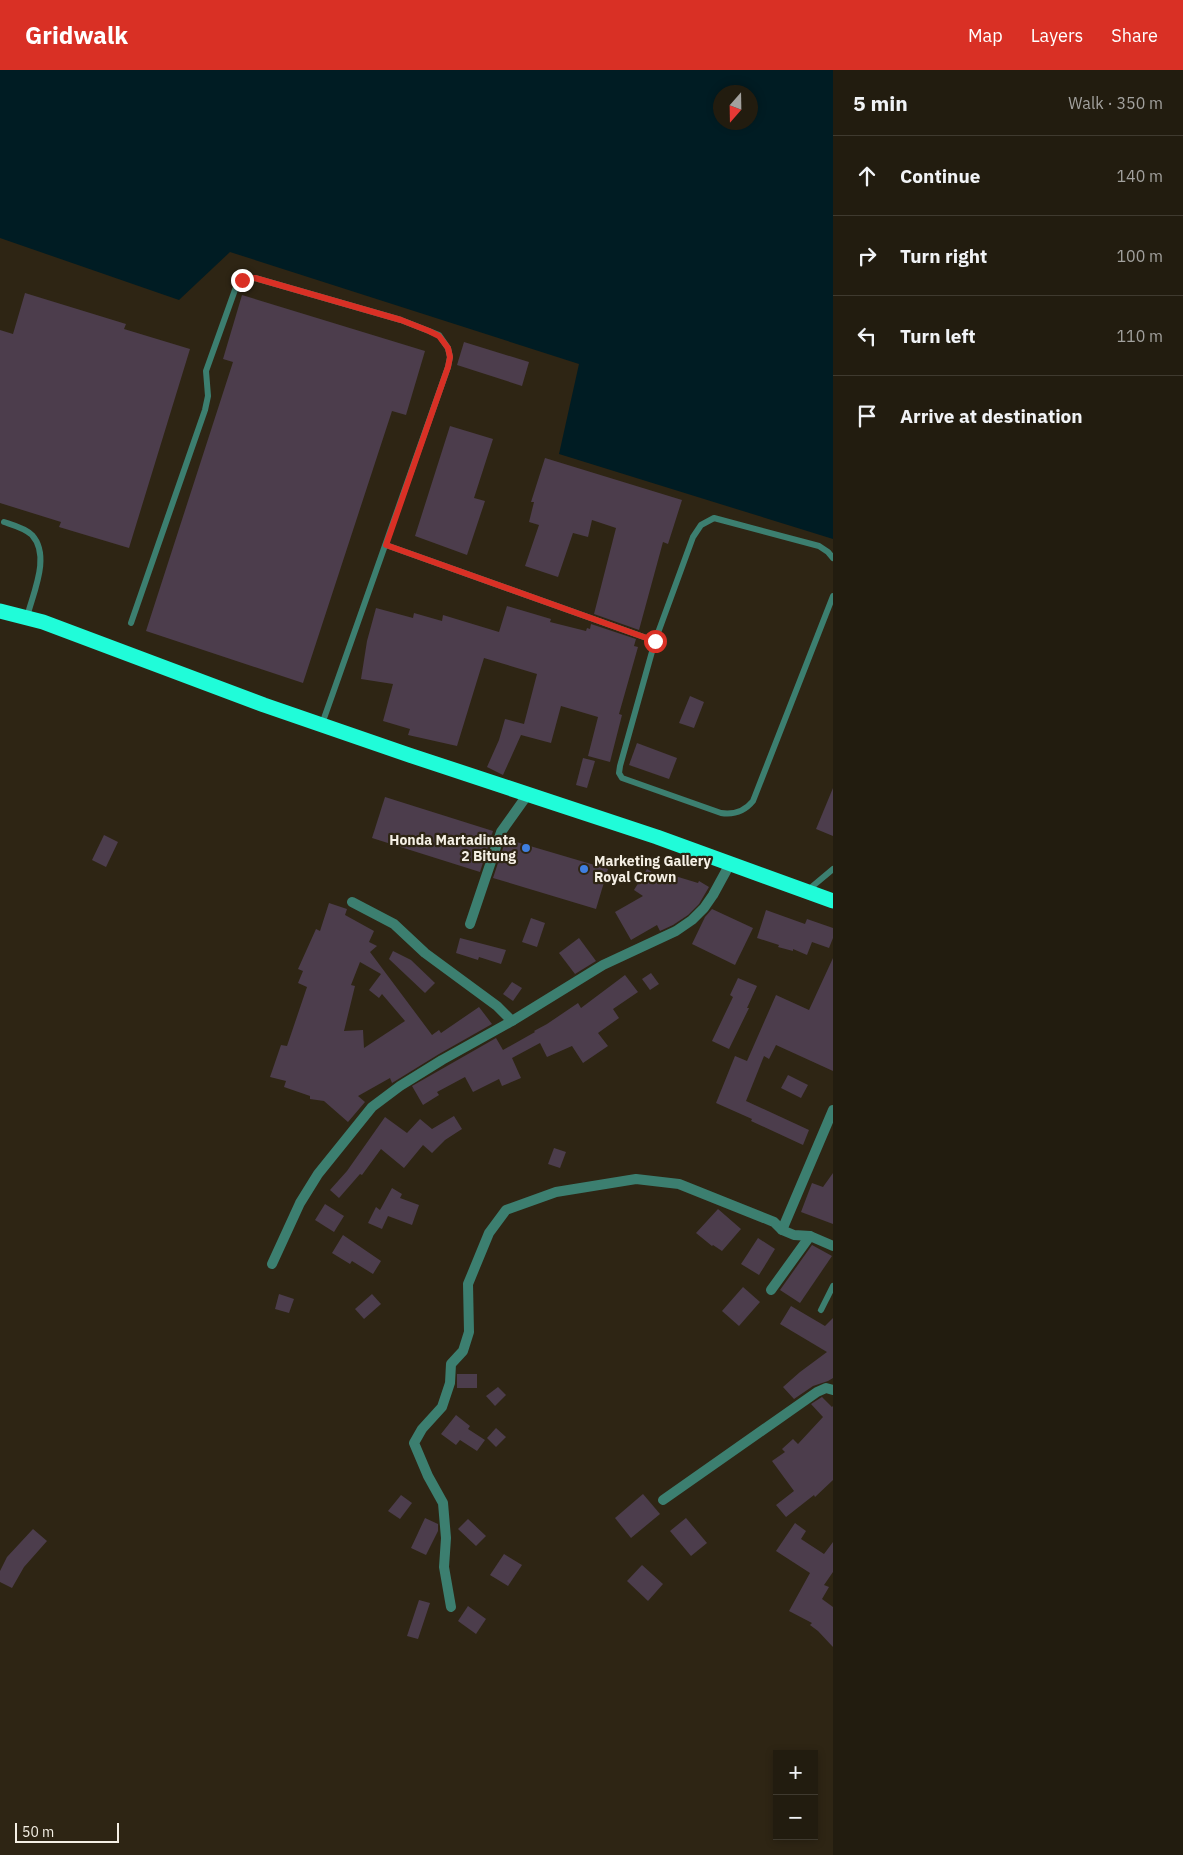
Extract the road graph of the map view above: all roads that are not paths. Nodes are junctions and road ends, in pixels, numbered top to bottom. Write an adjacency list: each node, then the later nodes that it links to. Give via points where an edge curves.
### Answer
1 (4, 522): 6 (lane, via 31,534 39,545 38,574)
2 (386, 545): 7 (lane, via 448,367 448,348 439,336 401,320 255,278 242,280 236,287 212,351 206,371 208,396 205,410); 8 (lane); 9 (lane)
3 (833, 558): 8 (lane, via 819,546 714,518 701,525 693,538)
4 (833, 596): 8 (lane, via 754,801 747,809 736,813 721,813 622,778 619,772)
5 (0, 611): 6 (highway)
6 (26, 617): 9 (highway)
7 (131, 623)
8 (655, 641)
9 (321, 725): 10 (highway)
10 (528, 794): 11 (highway); 16 (street, via 501,832)
11 (731, 862): 13 (highway); 17 (street, via 713,895 692,920 676,931 604,965)
12 (833, 869): 13 (lane)
13 (807, 891): 14 (highway)
14 (833, 901)
15 (352, 902): 17 (street, via 394,924 425,953 497,1006)
16 (470, 924)
17 (512, 1022): 22 (street, via 442,1060 372,1108 318,1174 300,1203)
18 (833, 1110): 19 (street)
19 (782, 1230): 20 (street); 28 (street, via 774,1222 679,1184 636,1179 556,1192 506,1210 489,1233 468,1284 469,1332 463,1351 451,1364 450,1384 442,1407 414,1443 443,1503 444,1567)
20 (810, 1236): 21 (street); 24 (street)
21 (833, 1246)
22 (272, 1264)
23 (833, 1286): 25 (lane)
24 (772, 1290)
25 (821, 1310)
26 (833, 1390): 27 (street, via 826,1388 817,1392)
27 (663, 1500)
28 (451, 1607)

